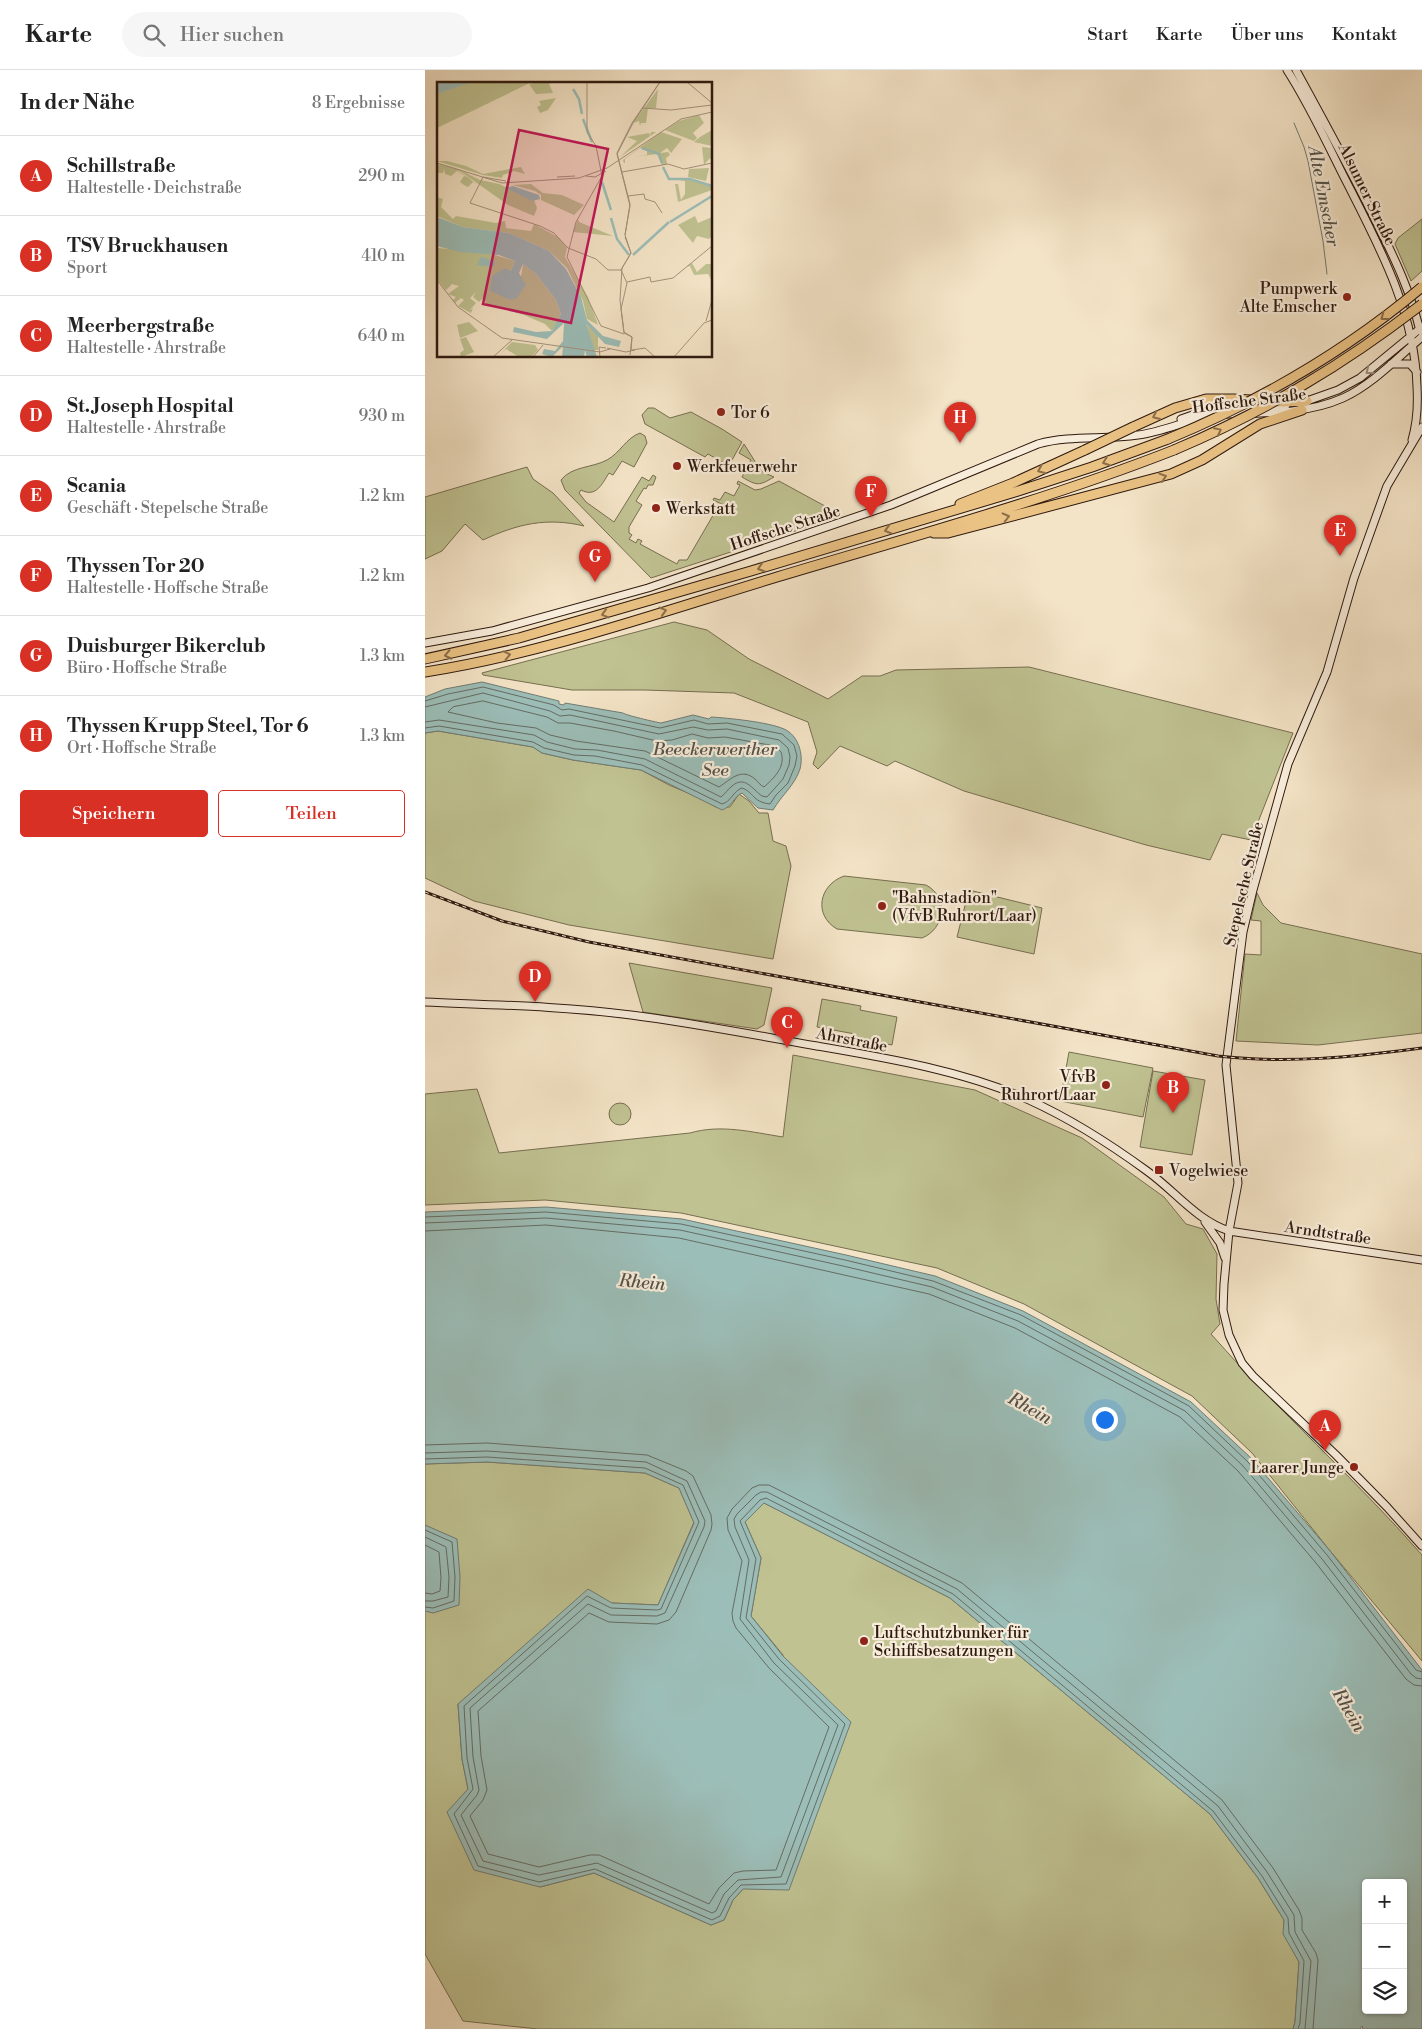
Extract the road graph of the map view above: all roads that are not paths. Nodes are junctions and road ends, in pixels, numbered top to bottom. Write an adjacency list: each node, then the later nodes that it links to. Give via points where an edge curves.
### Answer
1 (1287, 70): 7 (street, Alsumer Straße, via 1370,228 1395,284)
2 (1296, 70): 5 (street, Alsumer Straße, via 1364,196)
3 (1422, 287): 19 (highway, one-way to 19, bridge, via 1349,342 1243,406 1076,472)
4 (1422, 304): 20 (highway, one-way to 4, bridge, via 1089,482 1174,450 1249,416 1305,386)
5 (1418, 312): 6 (street, Alsumer Straße)
6 (1421, 328): 7 (street, Hoffsche Straße); 8 (street)
7 (1412, 336): 9 (street, Stepelsche Straße); 12 (street, Hoffsche Straße, one-way to 12, via 1360,378)
8 (1422, 339): 9 (street, Hoffsche Straße)
9 (1414, 344): 10 (street, Hoffsche Straße); 11 (street, Stepelsche Straße)
10 (1391, 364): 11 (street, via 1409,364); 13 (street, Hoffsche Straße)
11 (1417, 372): 18 (street, Stepelsche Straße, via 1416,426)
12 (1338, 390): 13 (street); 14 (street, Hoffsche Straße)
13 (1342, 398): 15 (street, Hoffsche Straße)
14 (1307, 401): 17 (street, Hoffsche Straße, via 1282,406 1204,411); 19 (highway, one-way to 19, bridge, via 1222,398 1175,408)
15 (1302, 410): 17 (street, Hoffsche Straße, via 1222,414); 20 (highway, one-way to 15, via 948,533 1163,477 1202,460 1261,424)
16 (1422, 427): 18 (street, Stepelsche Straße)
17 (1148, 433): 21 (street, Hoffsche Straße, via 1102,439 1060,439 1038,444 884,508 648,588 492,631)
18 (1410, 447): 26 (street, Stepelsche Straße, via 1387,486 1354,578 1327,672 1288,764 1247,915 1225,1065 1238,1183)
19 (935, 516): 22 (highway, one-way to 22, via 559,627 480,648)
20 (924, 533): 23 (highway, one-way to 20, via 563,641)
21 (425, 643)
22 (425, 658)
23 (425, 672)
24 (425, 1002): 25 (street, Ahrstraße, via 629,1015 870,1055 985,1083 1029,1100 1086,1130 1148,1171)
25 (1201, 1218): 26 (street, Ahrstraße); 28 (street, via 1220,1243)
26 (1229, 1231): 27 (street, Arndtstraße); 28 (street, Stepelsche Straße)
27 (1422, 1260)
28 (1226, 1261): 29 (street, Stepelsche Straße, via 1223,1310 1229,1335 1242,1363)
29 (1422, 1546)

